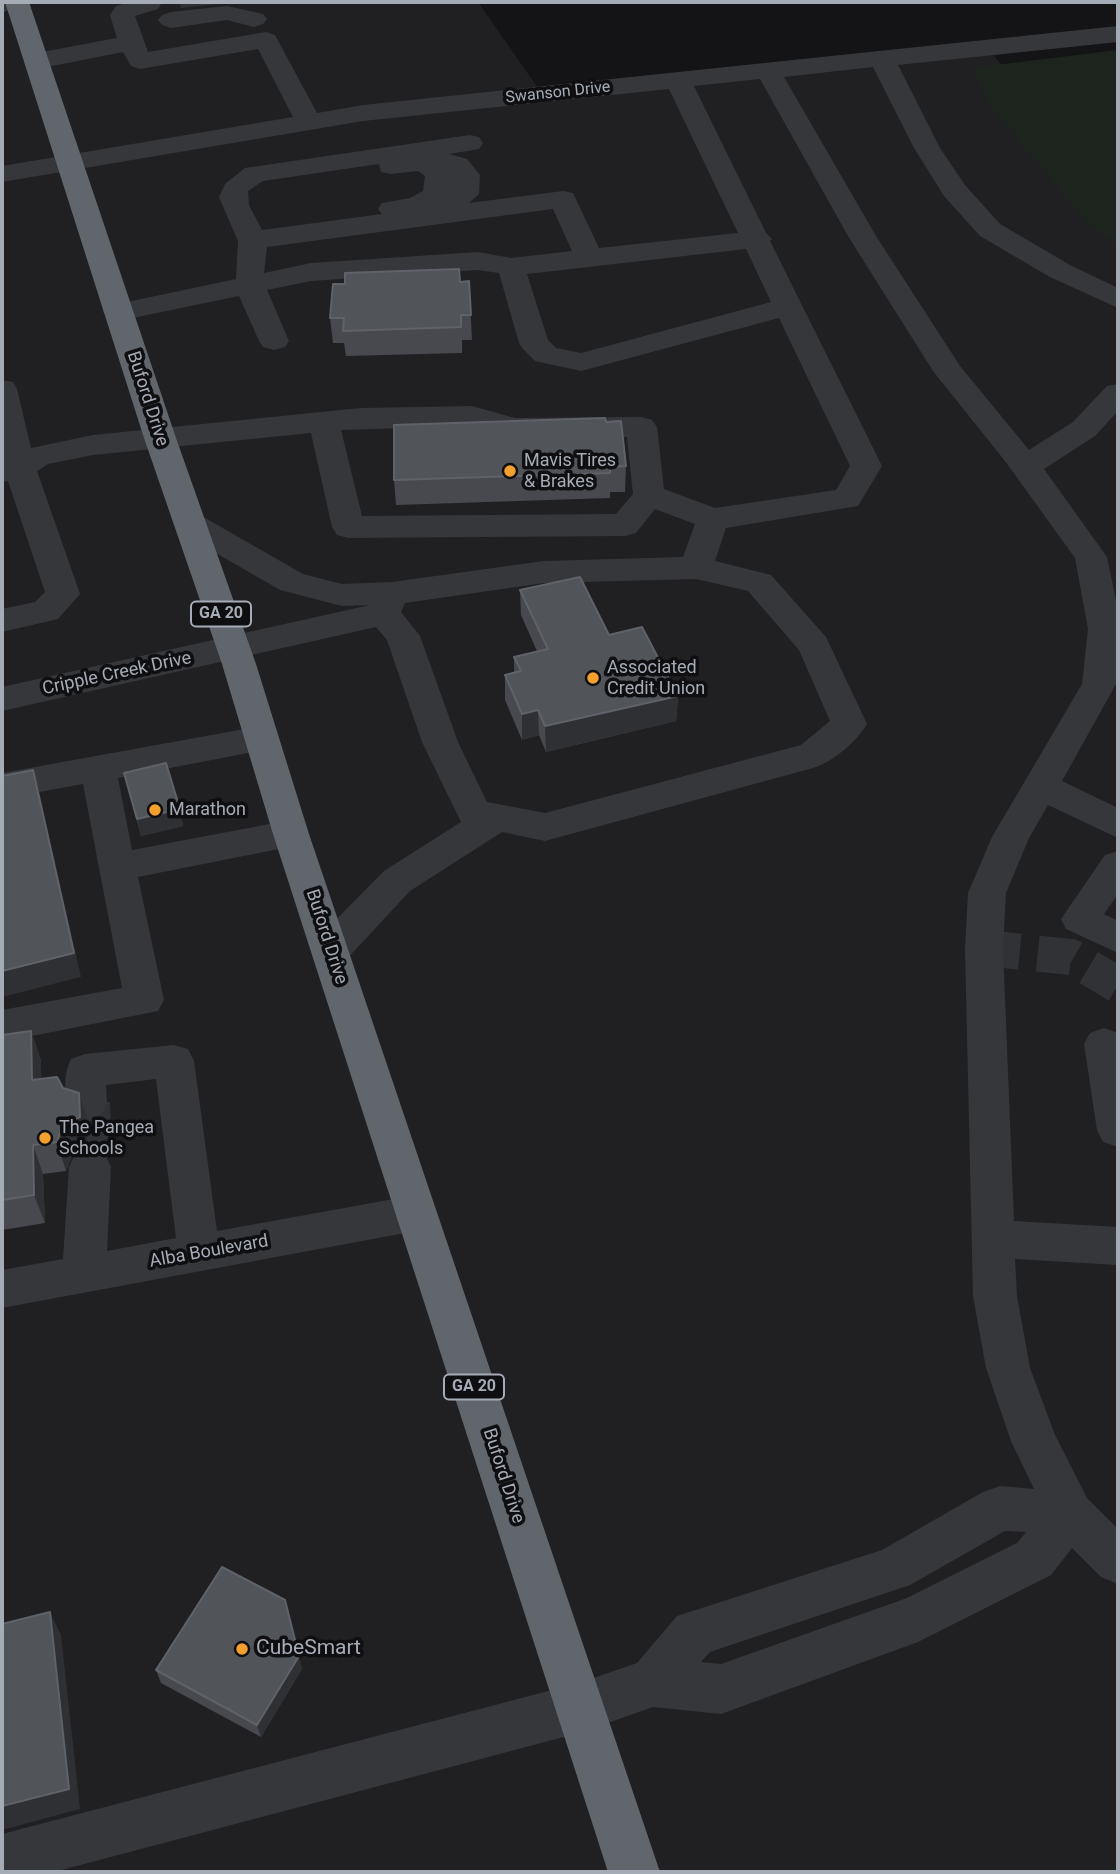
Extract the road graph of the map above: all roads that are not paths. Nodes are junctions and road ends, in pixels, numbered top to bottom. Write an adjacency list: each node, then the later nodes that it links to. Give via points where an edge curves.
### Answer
1 (17, 2): 2 (street); 8 (highway, Buford Drive / GA 20)
2 (2, 5)
3 (161, 10): 4 (street, via 227,13); 6 (street)
4 (254, 20): 6 (street, via 140,61); 12 (street)
5 (1118, 34): 7 (street, Swanson Drive)
6 (129, 37): 8 (street)
7 (882, 59): 9 (street, Swanson Drive); 24 (street, via 927,148 954,190 990,230)
8 (37, 61): 14 (highway, Buford Drive / GA 20)
9 (768, 71): 10 (street, Swanson Drive); 32 (street, via 862,236 948,371)
10 (678, 80): 11 (street, Swanson Drive); 19 (street)
11 (454, 104): 12 (street, Swanson Drive); 13 (street)
12 (309, 122): 14 (street, Swanson Drive)
13 (470, 143): 16 (street); 17 (street)
14 (70, 163): 15 (street, Swanson Drive); 26 (highway, Buford Drive / GA 20)
15 (2, 174)
16 (255, 174): 18 (street, via 276,180 424,162 439,174 440,186 433,199 416,206 309,220); 20 (street, via 239,182 232,198)
17 (503, 207): 18 (street); 21 (street, via 563,200)
18 (288, 237): 20 (street)
19 (758, 239): 21 (street); 25 (street)
20 (252, 240): 23 (street)
21 (590, 259): 22 (street)
22 (511, 267): 23 (street, via 478,261 443,262 311,272); 25 (street, via 534,343 547,355 581,362)
23 (250, 284): 26 (street); 27 (street)
24 (1118, 299)
25 (789, 306): 35 (street, via 866,466 847,499)
26 (118, 312): 31 (highway, Buford Drive / GA 20)
27 (274, 341)
28 (2, 389): 33 (street)
29 (1118, 393): 32 (street, via 1084,429)
30 (324, 421): 31 (street); 34 (street, via 471,416 514,428 641,427); 34 (street, via 348,527 625,525)
31 (160, 438): 33 (street, via 101,461 43,473); 36 (highway, Buford Drive / GA 20)
32 (1025, 467): 41 (street, via 1091,557 1105,629)
33 (11, 470): 39 (street, via 63,594 46,611)
34 (649, 495): 35 (street)
35 (713, 519): 37 (street)
36 (189, 523): 38 (street, via 292,582); 40 (highway, Buford Drive / GA 20)
37 (696, 568): 38 (street, via 544,572); 47 (street, via 759,583 814,645 849,723 813,755 670,794 545,827)
38 (388, 604): 40 (street, Cripple Creek Drive); 47 (street, via 440,742 474,813)
39 (2, 620)
40 (233, 648): 42 (street, Cripple Creek Drive); 43 (highway, Buford Drive / GA 20)
41 (1109, 688): 46 (street)
42 (2, 699)
43 (261, 739): 44 (street); 49 (highway, Buford Drive / GA 20)
44 (98, 769): 45 (street); 51 (street)
45 (2, 786)
46 (1040, 786): 48 (street); 60 (street, via 987,893 984,948)
47 (497, 817): 53 (street, via 397,881)
48 (1118, 824)
49 (291, 834): 51 (street); 53 (highway, Buford Drive / GA 20)
50 (1118, 865): 52 (street, via 1080,919)
51 (117, 867): 54 (street, via 144,1000)
52 (1118, 938)
53 (330, 951): 59 (highway, Buford Drive / GA 20)
54 (2, 1026)
55 (1104, 1044): 57 (street)
56 (87, 1103): 62 (street, via 85,1071 174,1061)
57 (1118, 1130)
58 (90, 1167): 63 (street)
59 (416, 1213): 62 (street, Alba Boulevard); 70 (highway, Buford Drive / GA 20)
60 (995, 1239): 61 (street); 65 (street, via 995,1296 1008,1367 1034,1441)
61 (1118, 1246)
62 (199, 1254): 63 (street, Alba Boulevard)
63 (84, 1275): 64 (street, Alba Boulevard)
64 (2, 1289)
65 (1070, 1514): 66 (street); 67 (street, via 1000,1508); 68 (street, via 1034,1559)
66 (1118, 1561)
67 (892, 1569): 68 (street); 69 (street, via 694,1633)
68 (918, 1618): 69 (street, via 721,1689)
69 (653, 1682): 70 (street)
70 (579, 1708): 71 (street); 72 (highway, Buford Drive / GA 20)
71 (2, 1860)
72 (634, 1872)

